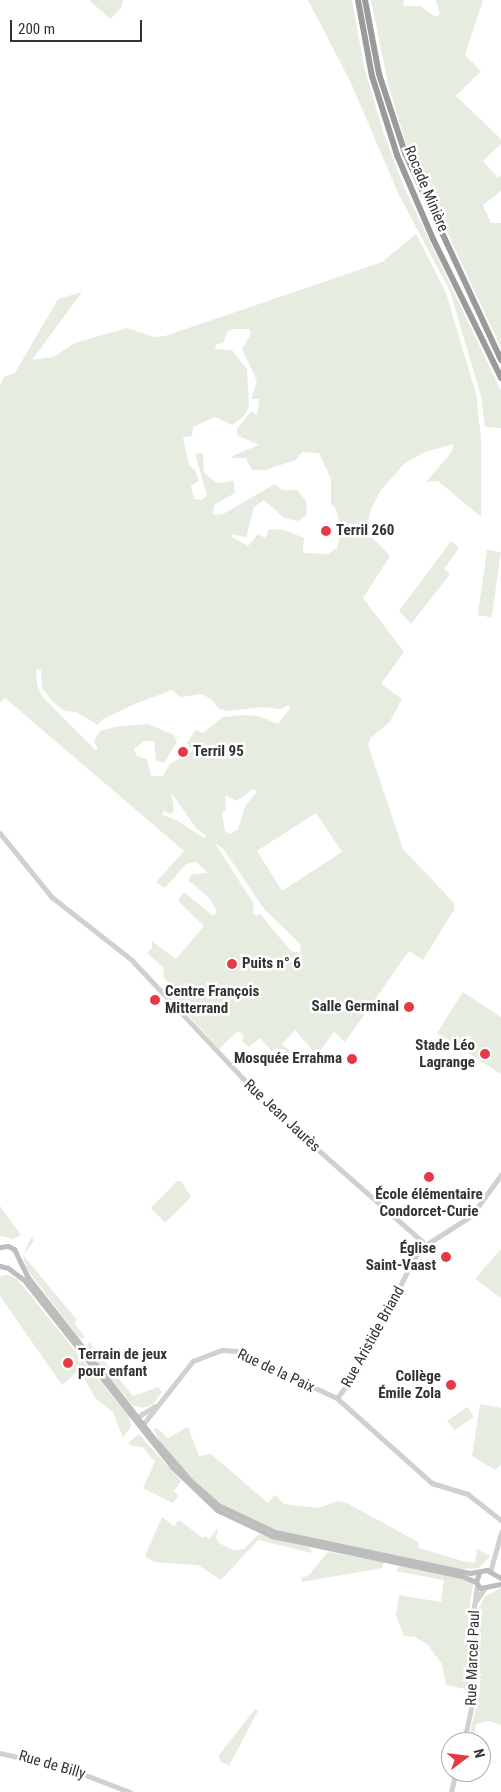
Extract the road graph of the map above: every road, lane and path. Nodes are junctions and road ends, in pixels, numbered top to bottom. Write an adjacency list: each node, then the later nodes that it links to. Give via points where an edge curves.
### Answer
1 (358, 0): 4 (highway, Rocade Minière, via 372,76 397,155)
2 (366, 0): 3 (highway, Rocade Minière, via 379,74 405,153)
3 (501, 360)
4 (501, 378)
5 (0, 832): 7 (street, Rue Jean Jaurès, via 52,897 152,980 274,1111)
6 (501, 1175): 8 (street, via 471,1216)
7 (422, 1242): 8 (street); 10 (street)
8 (429, 1243): 10 (street, Rue Aristide Briand, via 429,1250)
9 (1, 1246): 11 (main road, via 14,1249)
10 (422, 1249): 14 (street, Rue Aristide Briand, via 414,1258 358,1370)
11 (17, 1260): 13 (main road); 16 (main road)
12 (0, 1266): 13 (main road)
13 (8, 1268): 16 (main road, via 24,1280)
14 (337, 1398): 15 (street, Rue de la Paix, via 237,1351 214,1352 188,1365); 18 (street, Rue de la Paix, via 432,1483 465,1492)
15 (155, 1406): 16 (street); 17 (street)
16 (136, 1418): 17 (main road)
17 (142, 1426): 20 (main road, via 210,1499 261,1527 342,1547); 23 (main road, via 199,1495 228,1517 255,1530 300,1543 462,1576)
18 (501, 1520)
19 (501, 1533): 21 (street)
20 (479, 1573): 21 (main road); 23 (main road)
21 (492, 1574): 22 (main road); 24 (main road)
22 (501, 1578)
23 (476, 1583): 26 (main road); 27 (street, Rue Marcel Paul)
24 (493, 1584): 25 (main road); 26 (main road)
25 (501, 1584)
26 (484, 1589): 27 (street, Rue Marcel Paul)
27 (475, 1602): 28 (street, Rue Marcel Paul, via 472,1621 475,1689)
28 (466, 1732)
29 (0, 1752): 30 (street, Rue de Billy, via 44,1761)
30 (130, 1792)

